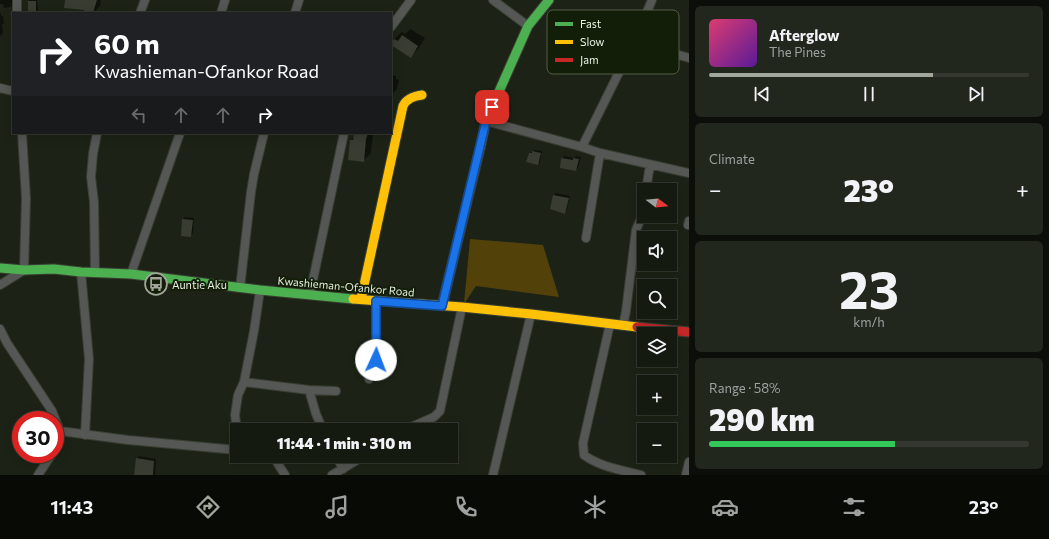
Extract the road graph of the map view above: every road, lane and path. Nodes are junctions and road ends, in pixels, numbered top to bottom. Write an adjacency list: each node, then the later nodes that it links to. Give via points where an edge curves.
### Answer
1 (17, 0): 10 (street)
2 (145, 0): 11 (street)
3 (225, 0): 12 (street)
4 (299, 0): 13 (street)
5 (411, 0): 14 (street)
6 (493, 0): 15 (street)
7 (549, 0): 15 (main road)
8 (652, 0): 9 (street)
9 (648, 10)
10 (17, 12)
11 (140, 12)
12 (220, 12)
13 (295, 12)
14 (392, 26)
15 (528, 26): 22 (main road)
16 (679, 55): 17 (street)
17 (689, 58)
18 (618, 74): 28 (street)
19 (0, 88): 20 (street)
20 (12, 91)
21 (422, 95): 44 (main road, via 405,101 403,106)
22 (486, 121): 28 (street); 46 (main road)
23 (22, 134): 36 (street, via 26,198)
24 (97, 134): 38 (street, via 92,176)
25 (180, 134): 39 (street)
26 (264, 134): 41 (street, via 251,192)
27 (344, 134): 43 (street)
28 (582, 147): 29 (street)
29 (600, 152): 30 (street); 34 (street)
30 (650, 164): 31 (street); 32 (street)
31 (689, 173)
32 (647, 183)
33 (639, 223): 50 (street)
34 (586, 238)
35 (0, 268): 36 (main road, Kwashieman-Ofankor Road)
36 (24, 270): 37 (main road, Kwashieman-Ofankor Road, via 54,269); 40 (street)
37 (81, 272): 38 (main road, Kwashieman-Ofankor Road); 62 (street, via 89,359)
38 (94, 273): 39 (main road, Kwashieman-Ofankor Road)
39 (131, 274): 41 (main road, Kwashieman-Ofankor Road)
40 (0, 285)
41 (240, 288): 42 (main road, Kwashieman-Ofankor Road)
42 (260, 290): 43 (main road, Kwashieman-Ofankor Road); 54 (street)
43 (310, 294): 44 (main road, Kwashieman-Ofankor Road)
44 (361, 299): 45 (main road, Kwashieman-Ofankor Road)
45 (376, 301): 46 (main road, Kwashieman-Ofankor Road); 53 (street, via 376,355)
46 (442, 306): 47 (main road, Kwashieman-Ofankor Road)
47 (462, 307): 48 (main road, Kwashieman-Ofankor Road); 60 (street, via 440,411)
48 (530, 314): 49 (main road, Kwashieman-Ofankor Road); 73 (street)
49 (610, 324): 50 (main road, Kwashieman-Ofankor Road); 74 (street, via 583,444 584,455 605,466)
50 (623, 326): 52 (main road, Kwashieman-Ofankor Road)
51 (0, 330): 57 (street)
52 (689, 332)
53 (369, 379)
54 (244, 382): 55 (street); 58 (street, via 238,395)
55 (309, 390): 56 (street); 59 (street)
56 (336, 392)
57 (52, 411)
58 (236, 423)
59 (320, 423)
60 (419, 423)
61 (64, 431): 62 (street)
62 (85, 434): 63 (street)
63 (230, 450)
64 (689, 462): 75 (street)
65 (46, 463): 70 (street)
66 (277, 463): 71 (street)
67 (340, 463): 69 (street)
68 (353, 463): 69 (street)
69 (343, 469): 72 (street)
70 (38, 475)
71 (285, 475)
72 (332, 475)
73 (493, 475)
74 (641, 475)
75 (686, 475)

